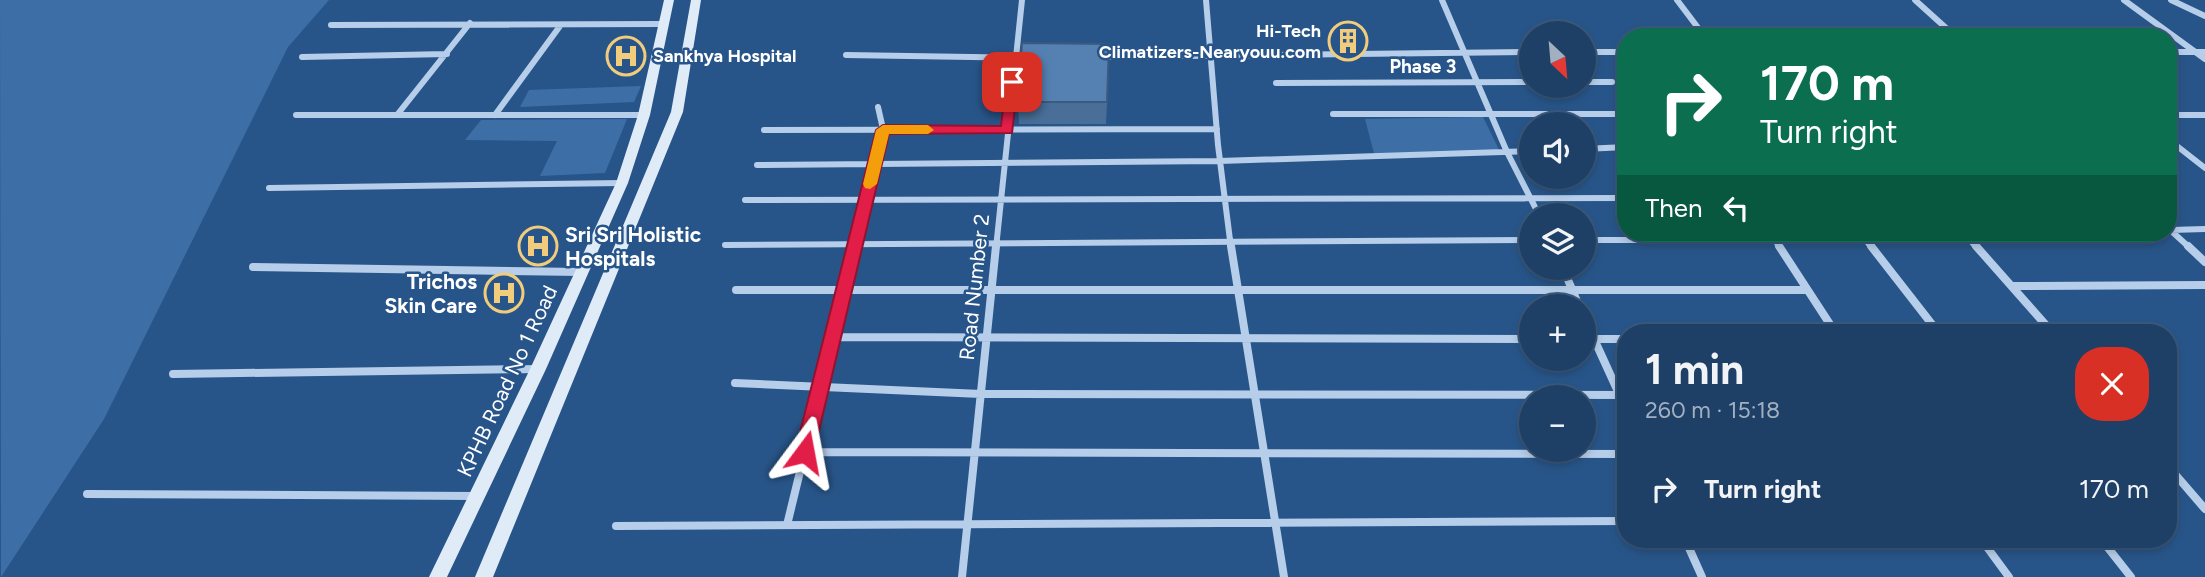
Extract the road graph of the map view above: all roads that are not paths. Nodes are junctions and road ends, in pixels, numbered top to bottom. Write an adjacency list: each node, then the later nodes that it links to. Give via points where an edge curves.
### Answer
1 (669, 0): 12 (main road, KPHB Road No 1 Road)
2 (696, 0): 132 (main road, via 677,112)
3 (1021, 0): 31 (street, Road Number 2)
4 (1206, 0): 28 (street)
5 (1442, 0): 25 (street)
6 (1677, 0): 15 (street)
7 (1915, 0): 16 (street)
8 (2124, 0): 17 (street)
9 (2171, 0): 10 (street)
10 (2205, 16)
11 (470, 23): 13 (street); 14 (street); 26 (street)
12 (662, 24): 14 (street); 45 (main road, KPHB Road No 1 Road)
13 (331, 25)
14 (560, 26): 41 (street)
15 (1698, 28)
16 (1946, 28)
17 (2163, 28)
18 (2177, 38): 23 (street)
19 (1519, 52): 25 (street)
20 (1596, 52): 21 (street)
21 (1617, 52)
22 (2177, 52): 23 (street)
23 (2196, 52): 24 (street); 33 (street)
24 (2205, 52)
25 (1465, 53): 28 (street); 34 (street)
26 (447, 54): 29 (street); 40 (street)
27 (846, 55): 31 (street)
28 (1209, 56): 30 (street); 49 (street)
29 (302, 57)
30 (1098, 57)
31 (1014, 58): 32 (street); 52 (street, Road Number 2)
32 (1042, 58)
33 (2205, 59)
34 (1478, 82): 35 (street); 38 (street); 48 (street)
35 (1519, 82)
36 (1596, 82): 37 (street)
37 (1612, 82)
38 (1276, 83)
39 (878, 107): 51 (street)
40 (397, 114): 41 (street); 44 (street)
41 (495, 114): 45 (street)
42 (1333, 114): 48 (street)
43 (1617, 114): 48 (street)
44 (296, 115)
45 (643, 115): 63 (main road, KPHB Road No 1 Road)
46 (2177, 115): 47 (street)
47 (2205, 115)
48 (1493, 116): 56 (street)
49 (1217, 129): 52 (street); 58 (street)
50 (764, 130): 51 (street)
51 (883, 130): 52 (street); 61 (street)
52 (1007, 130): 59 (street, Road Number 2)
53 (2177, 146): 62 (street)
54 (1617, 147): 55 (street)
55 (1596, 148)
56 (1507, 152): 57 (street); 58 (street); 69 (street)
57 (1519, 152)
58 (1220, 161): 59 (street); 68 (street)
59 (1004, 163): 61 (street); 67 (street, Road Number 2)
60 (757, 164): 61 (street)
61 (875, 164): 70 (street)
62 (2205, 168)
63 (622, 183): 64 (street); 86 (main road, KPHB Road No 1 Road)
64 (269, 188)
65 (1617, 198): 69 (street)
66 (745, 200): 70 (street)
67 (1000, 201): 68 (street); 70 (street); 81 (street, Road Number 2)
68 (1226, 201): 69 (street); 80 (street)
69 (1531, 201)
70 (866, 202): 83 (street)
71 (2205, 229): 72 (street)
72 (2177, 230)
73 (2177, 237): 84 (street)
74 (1519, 240): 80 (street)
75 (1596, 240): 76 (street)
76 (1617, 240)
77 (1775, 242): 95 (street)
78 (1867, 242): 98 (street)
79 (1972, 242): 89 (street)
80 (1230, 243): 81 (street); 90 (street)
81 (996, 244): 83 (street); 94 (street, Road Number 2)
82 (725, 245): 83 (street)
83 (855, 245): 93 (street)
84 (2205, 261)
85 (253, 267): 86 (street)
86 (580, 272): 107 (main road, KPHB Road No 1 Road)
87 (1568, 280): 91 (street)
88 (2205, 285): 89 (street)
89 (2013, 286): 99 (street)
90 (1237, 289): 91 (street); 94 (street); 102 (street)
91 (1571, 289): 95 (street); 96 (street)
92 (737, 290): 93 (street)
93 (844, 290): 94 (street); 100 (street)
94 (991, 290): 101 (street, Road Number 2)
95 (1807, 290): 97 (street)
96 (1573, 294)
97 (1830, 324)
98 (1932, 324)
99 (2045, 324)
100 (833, 337): 101 (street); 111 (street)
101 (986, 338): 102 (street); 112 (street, Road Number 2)
102 (1244, 338): 104 (street); 113 (street)
103 (1617, 338): 105 (street)
104 (1519, 339)
105 (1596, 339)
106 (1596, 343): 110 (street)
107 (538, 369): 108 (street); 121 (main road, KPHB Road No 1 Road)
108 (173, 374)
109 (735, 383): 111 (street)
110 (1617, 383)
111 (820, 386): 112 (street); 115 (street)
112 (981, 394): 113 (street); 116 (street, Road Number 2)
113 (1255, 394): 114 (street); 117 (street)
114 (1617, 395)
115 (805, 452): 116 (street); 126 (street)
116 (975, 453): 117 (street); 125 (street, Road Number 2)
117 (1263, 453): 118 (street); 124 (street)
118 (1617, 454)
119 (2177, 476): 122 (street)
120 (88, 494): 121 (street)
121 (476, 496): 131 (main road, KPHB Road No 1 Road)
122 (2205, 509)
123 (1617, 521): 124 (street)
124 (1275, 523): 125 (street); 134 (street)
125 (967, 524): 126 (street); 133 (street, Road Number 2)
126 (787, 525): 127 (street)
127 (616, 526)
128 (1689, 548): 135 (street)
129 (1987, 548): 136 (street)
130 (2108, 548): 137 (street)
131 (438, 577)
132 (484, 577)
133 (962, 577)
134 (1284, 577)
135 (1702, 577)
136 (2009, 577)
137 (2130, 577)

